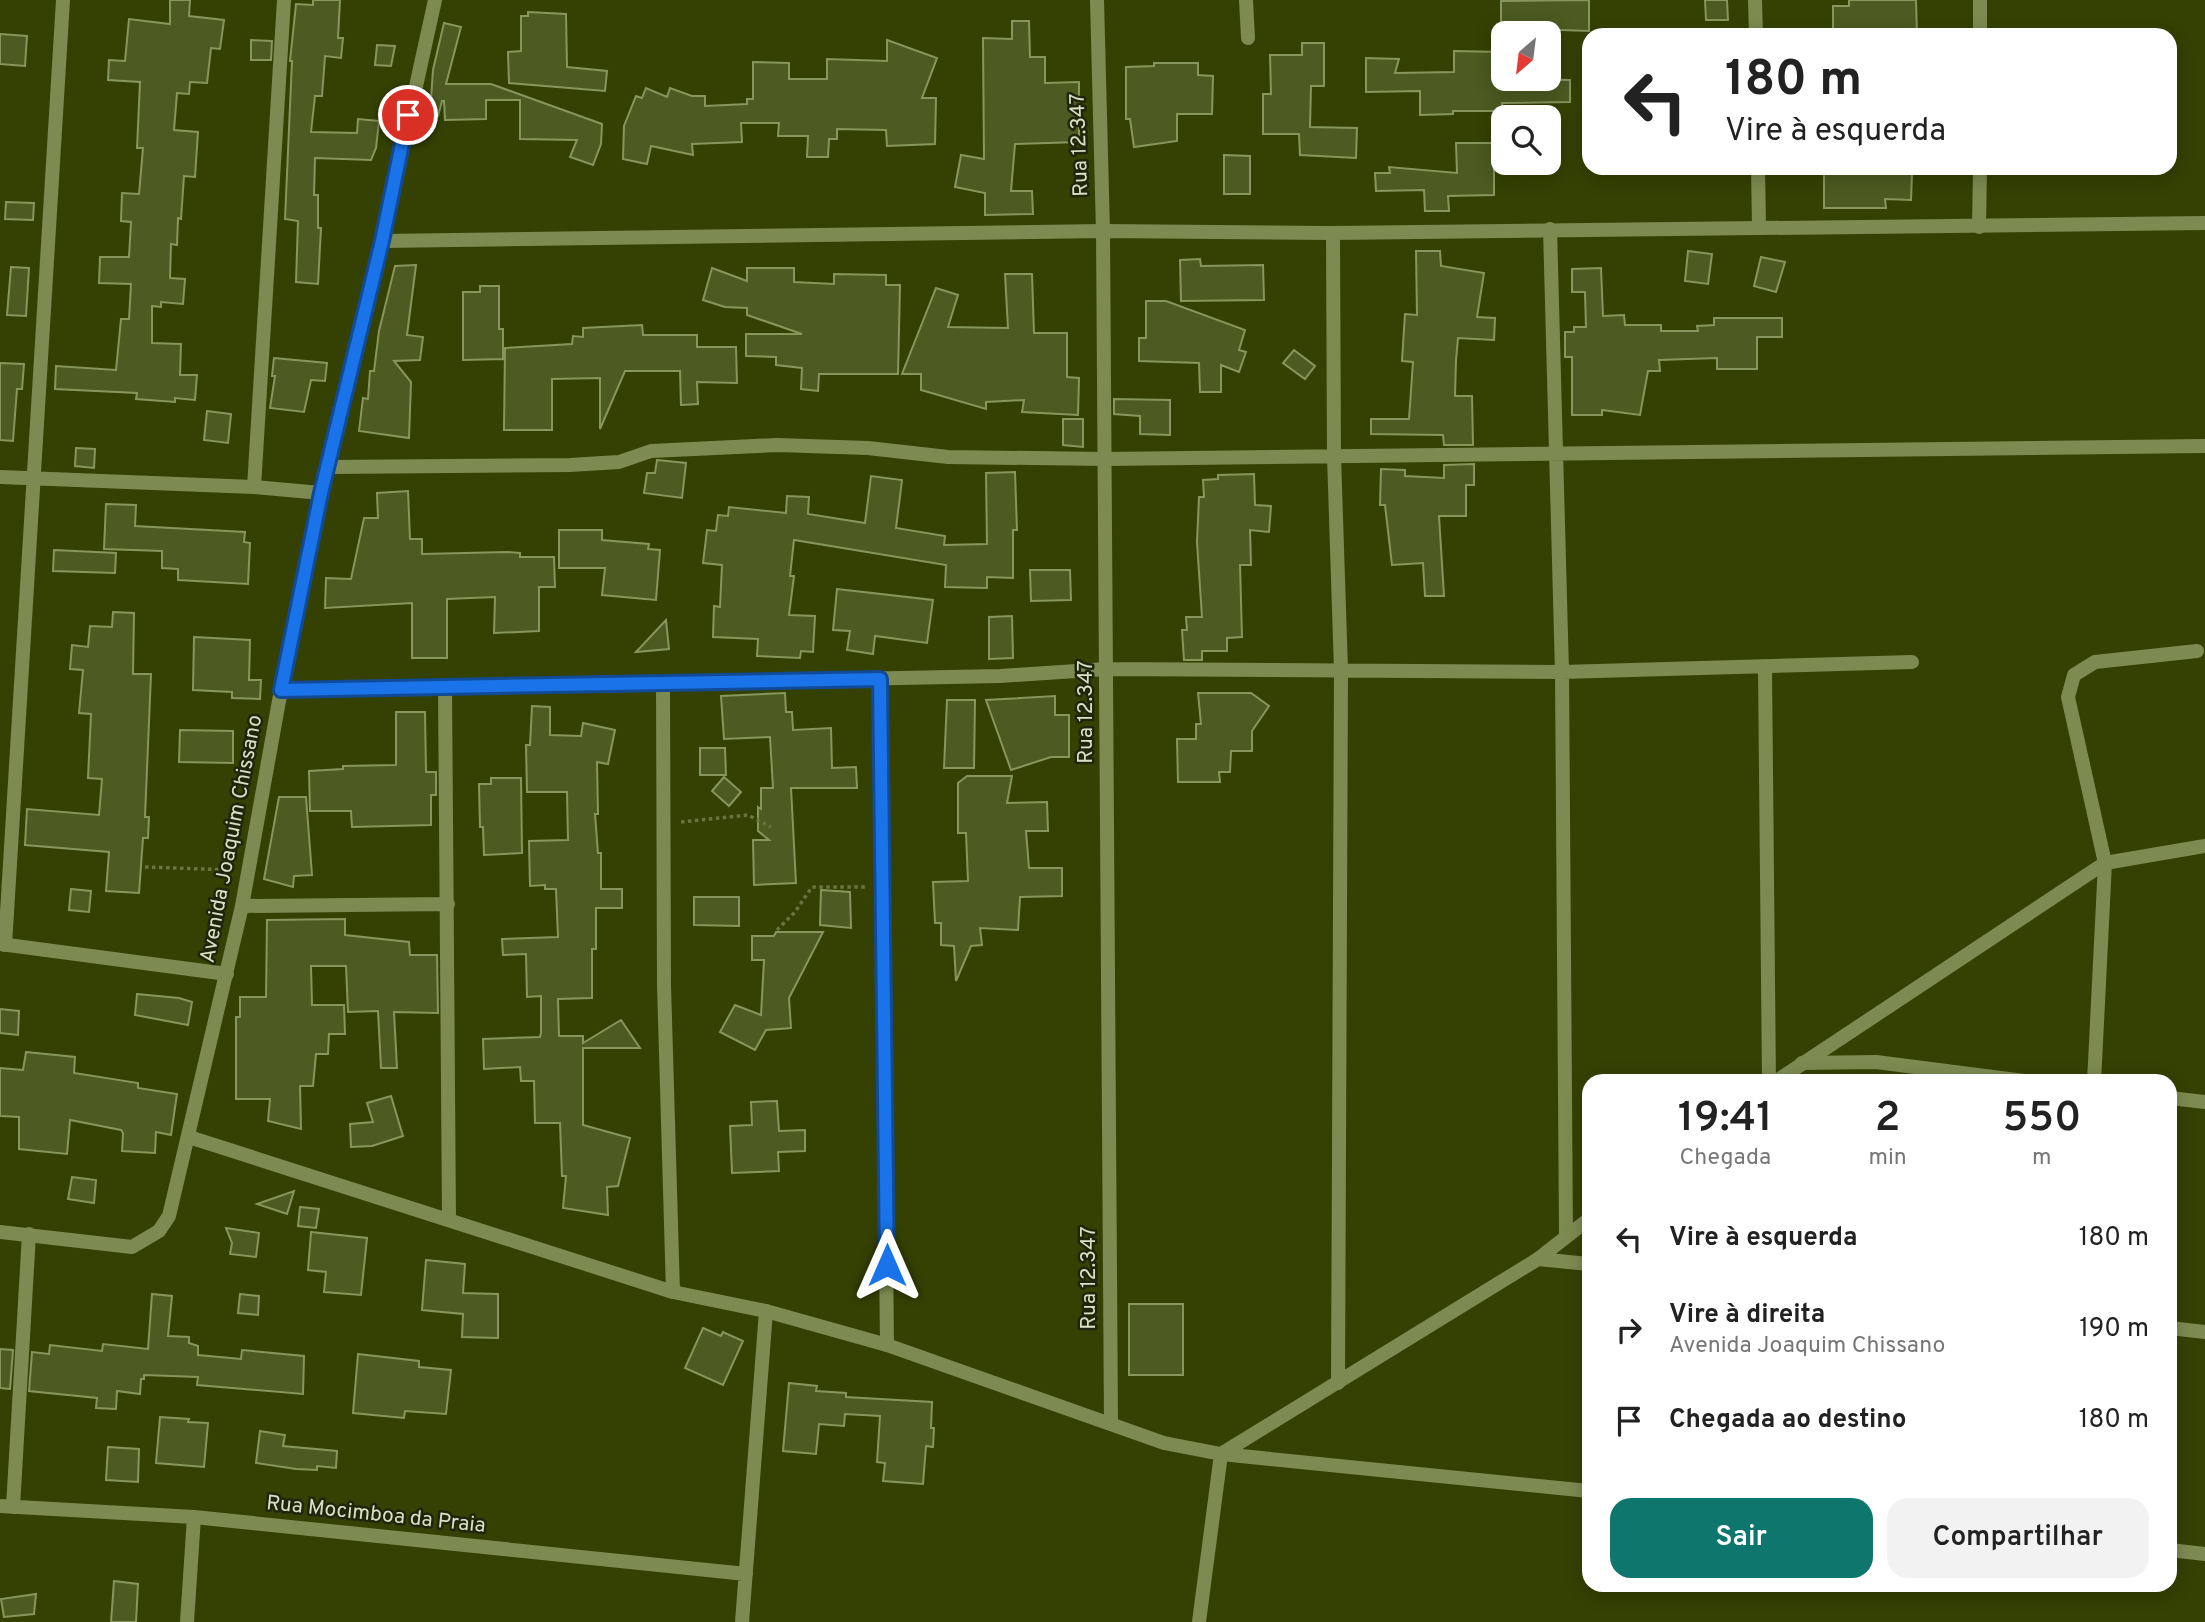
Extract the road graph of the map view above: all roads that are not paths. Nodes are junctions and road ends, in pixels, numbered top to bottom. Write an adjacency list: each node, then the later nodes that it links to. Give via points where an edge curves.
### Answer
1 (64, 0): 26 (street)
2 (284, 0): 27 (street)
3 (435, 0): 19 (street, Avenida Joaquim Chissano)
4 (1097, 0): 17 (street, Rua 12.347)
5 (1246, 0): 10 (street)
6 (1755, 0): 8 (street)
7 (1980, 0): 9 (street)
8 (1756, 28)
9 (1980, 28)
10 (1248, 38)
11 (1758, 175): 14 (street)
12 (1980, 175): 15 (street)
13 (2205, 223): 15 (street)
14 (1759, 227): 15 (street); 16 (street)
15 (1979, 227)
16 (1550, 229): 18 (street); 21 (street)
17 (1103, 231): 18 (street); 19 (street); 23 (street, Rua 12.347)
18 (1333, 233): 22 (street)
19 (382, 241): 24 (street, Avenida Joaquim Chissano)
20 (2205, 446): 21 (street)
21 (1554, 455): 22 (street); 34 (street)
22 (1334, 456): 23 (street); 33 (street)
23 (1104, 459): 24 (street, via 948,457 778,445 651,451 619,462 570,465); 32 (street, Rua 12.347)
24 (329, 467): 28 (street, Avenida Joaquim Chissano)
25 (0, 477): 26 (street)
26 (34, 480): 27 (street); 43 (street)
27 (254, 487): 28 (street)
28 (321, 493): 38 (street, Avenida Joaquim Chissano)
29 (2197, 651): 40 (street, via 2095,662 2074,675 2068,697)
30 (1912, 662): 31 (street)
31 (1765, 668): 34 (street); 46 (street)
32 (1107, 669): 33 (street); 35 (street); 66 (street, Rua 12.347)
33 (1341, 670): 34 (street); 65 (street)
34 (1562, 673): 57 (street)
35 (880, 679): 36 (street); 64 (street)
36 (663, 682): 37 (street); 60 (street, via 664,985)
37 (445, 687): 38 (street); 41 (street)
38 (281, 690): 42 (street, Avenida Joaquim Chissano)
39 (2205, 846): 40 (street)
40 (2105, 863): 45 (street); 49 (street)
41 (448, 904): 42 (street); 53 (street)
42 (242, 906): 44 (street, Avenida Joaquim Chissano)
43 (3, 944): 44 (street)
44 (227, 974): 52 (street, Avenida Joaquim Chissano)
45 (1802, 1063): 47 (street); 48 (street, via 1876,1062)
46 (1769, 1074)
47 (1786, 1074)
48 (1970, 1074)
49 (2094, 1074)
50 (2177, 1099): 51 (street)
51 (2205, 1102)
52 (189, 1137): 53 (street); 56 (street, Avenida Joaquim Chissano, via 169,1216 159,1231 132,1247)
53 (449, 1219): 60 (street)
54 (1582, 1224): 57 (street)
55 (0, 1232): 56 (street)
56 (29, 1234): 69 (street)
57 (1566, 1236): 58 (street)
58 (1538, 1259): 59 (street); 65 (street)
59 (1582, 1263)
60 (673, 1292): 61 (street)
61 (766, 1311): 64 (street); 73 (street)
62 (2177, 1329): 63 (street)
63 (2205, 1332)
64 (887, 1345): 66 (street)
65 (1338, 1383): 67 (street)
66 (1111, 1423): 67 (street, via 1164,1443)
67 (1221, 1454): 68 (street); 76 (street)
68 (1582, 1490)
69 (6, 1506): 70 (street, Rua Mocimboa da Praia)
70 (194, 1517): 73 (street, Rua Mocimboa da Praia); 74 (street)
71 (2177, 1551): 72 (street)
72 (2205, 1553)
73 (746, 1574): 75 (street)
74 (187, 1622)
75 (742, 1622)
76 (1199, 1622)

